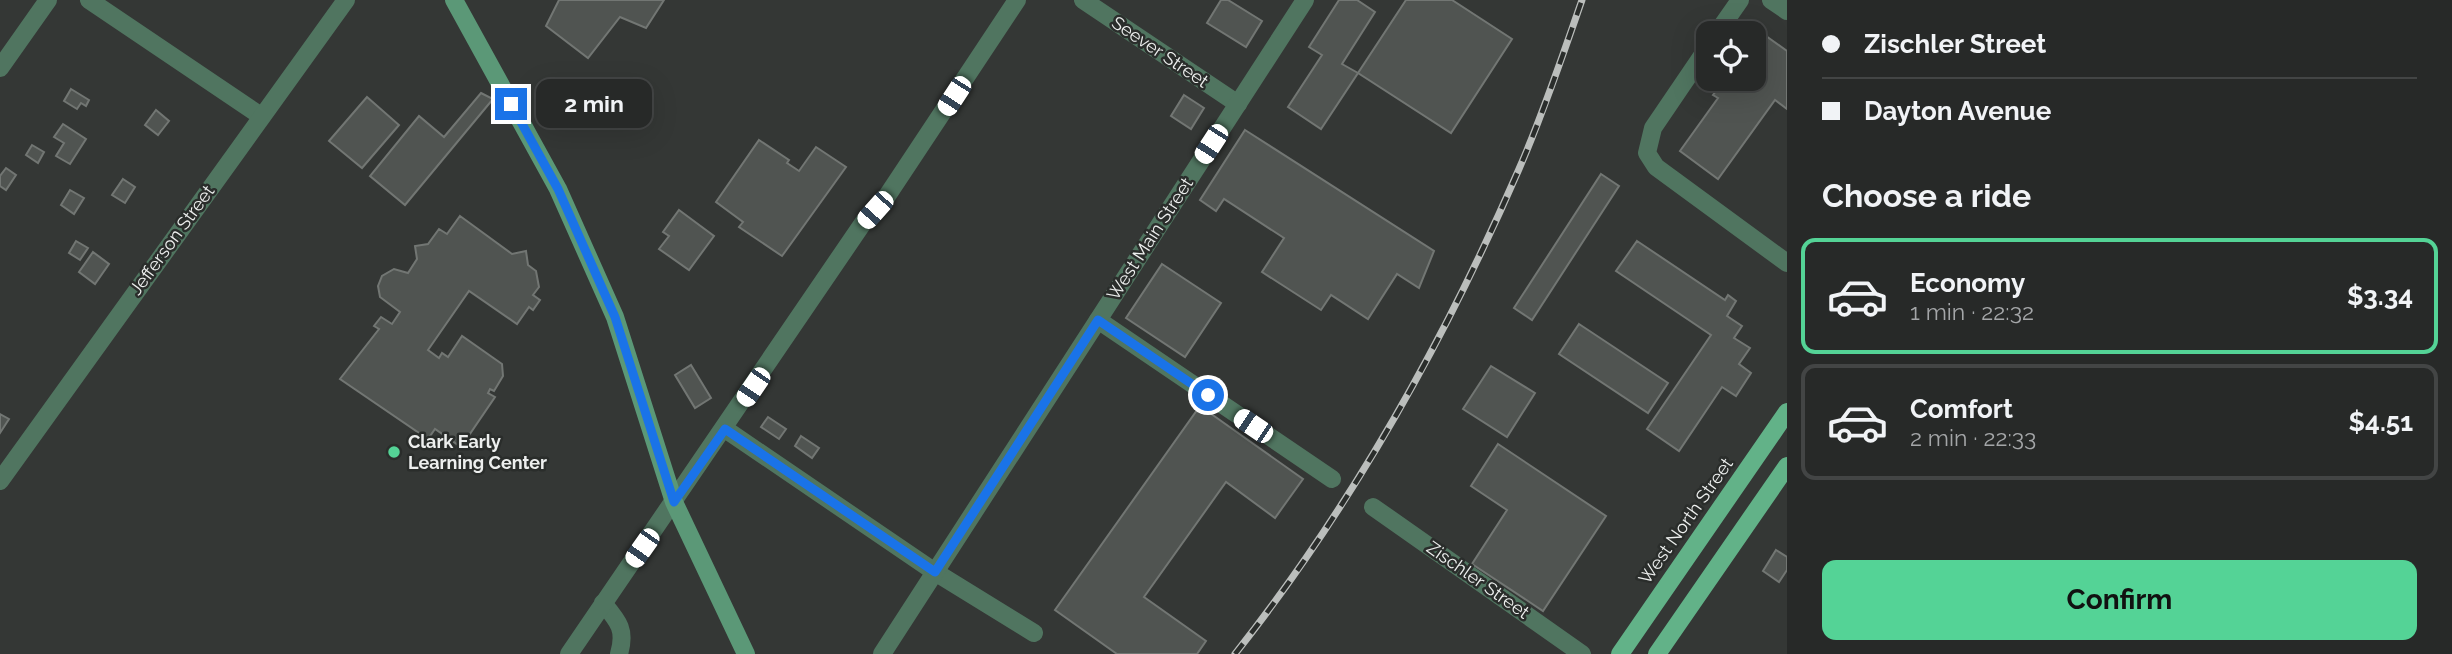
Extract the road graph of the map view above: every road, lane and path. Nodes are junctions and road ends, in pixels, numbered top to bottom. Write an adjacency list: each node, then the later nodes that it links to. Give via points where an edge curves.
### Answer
1 (48, 0): 13 (street)
2 (89, 0): 15 (street)
3 (346, 0): 15 (street, Jefferson Street)
4 (454, 0): 23 (main road, via 558,189 598,278 615,317)
5 (1017, 0): 19 (street)
6 (1083, 0): 14 (street, Seever Street)
7 (1305, 0): 14 (street, West Main Street)
8 (1740, 0): 11 (street)
9 (1771, 0): 10 (street)
10 (1787, 11)
11 (1725, 21)
12 (1696, 65): 16 (street, via 1653,128 1647,153 1657,167)
13 (0, 68)
14 (1238, 104): 17 (street, West Main Street)
15 (261, 116): 22 (street, Jefferson Street)
16 (1787, 263)
17 (1098, 320): 21 (street); 25 (street, West Main Street)
18 (1787, 412): 33 (main road, West North Street)
19 (725, 429): 23 (street); 25 (street)
20 (1787, 466): 34 (main road)
21 (1332, 479)
22 (0, 481)
23 (674, 502): 26 (street); 30 (main road)
24 (1373, 507): 32 (street, Zischler Street)
25 (935, 572): 27 (street); 31 (street, West Main Street)
26 (603, 603): 28 (street); 29 (street, via 621,624)
27 (1034, 633)
28 (569, 654)
29 (620, 654)
30 (746, 654)
31 (882, 654)
32 (1582, 654)
33 (1620, 654)
34 (1657, 654)

